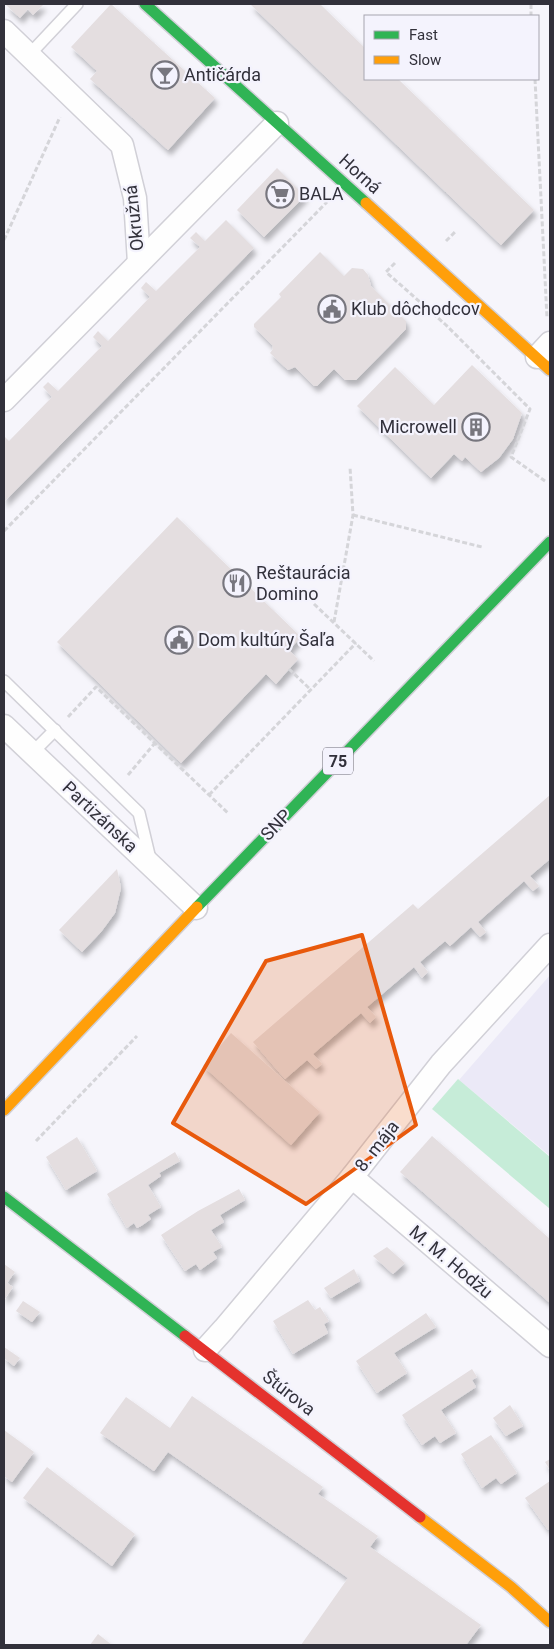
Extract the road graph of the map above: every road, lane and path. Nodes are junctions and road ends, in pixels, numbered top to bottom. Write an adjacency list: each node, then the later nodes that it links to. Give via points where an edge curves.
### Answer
1 (76, 4): 4 (lane)
2 (145, 4): 7 (street, Horná)
3 (4, 31): 4 (street, Okružná)
4 (29, 55): 6 (street, Okružná)
5 (534, 80): 12 (path)
6 (69, 93): 9 (path); 11 (street, Okružná, via 122,145 135,198)
7 (277, 123): 8 (street, Horná); 11 (street)
8 (345, 184): 10 (street, Horná); 18 (path)
9 (4, 240)
10 (412, 245): 13 (street, Horná); 16 (path, via 386,272 446,325 530,409 511,457)
11 (139, 262): 14 (street, Okružná)
12 (547, 318)
13 (546, 357)
14 (4, 400)
15 (350, 466): 17 (path)
16 (545, 481)
17 (353, 515): 20 (path); 22 (path)
18 (4, 531)
19 (550, 542): 36 (street, SNP / 75)
20 (482, 547)
21 (314, 604): 22 (path)
22 (334, 622): 23 (path)
23 (356, 644): 24 (path); 27 (path)
24 (374, 661)
25 (289, 669): 27 (path)
26 (4, 681): 29 (lane)
27 (311, 690): 33 (path)
28 (4, 726): 31 (street, Partizánska)
29 (55, 730): 30 (path, via 96,687); 31 (lane); 32 (lane)
30 (155, 743): 32 (path); 33 (path)
31 (32, 753): 35 (street, Partizánska)
32 (116, 789): 35 (lane, via 140,813)
33 (210, 795): 34 (path)
34 (229, 814)
35 (151, 866): 36 (street, Partizánska)
36 (196, 908): 39 (street, SNP / 75)
37 (550, 944): 41 (street, 8. mája, via 441,1064)
38 (137, 1036): 40 (path)
39 (4, 1110)
40 (36, 1141)
41 (352, 1177): 43 (street, M. M. Hodžu); 44 (street, 8. mája)
42 (4, 1197): 44 (street, Štúrova)
43 (550, 1346)
44 (205, 1350): 45 (street, Štúrova, via 511,1587)
45 (550, 1622)

